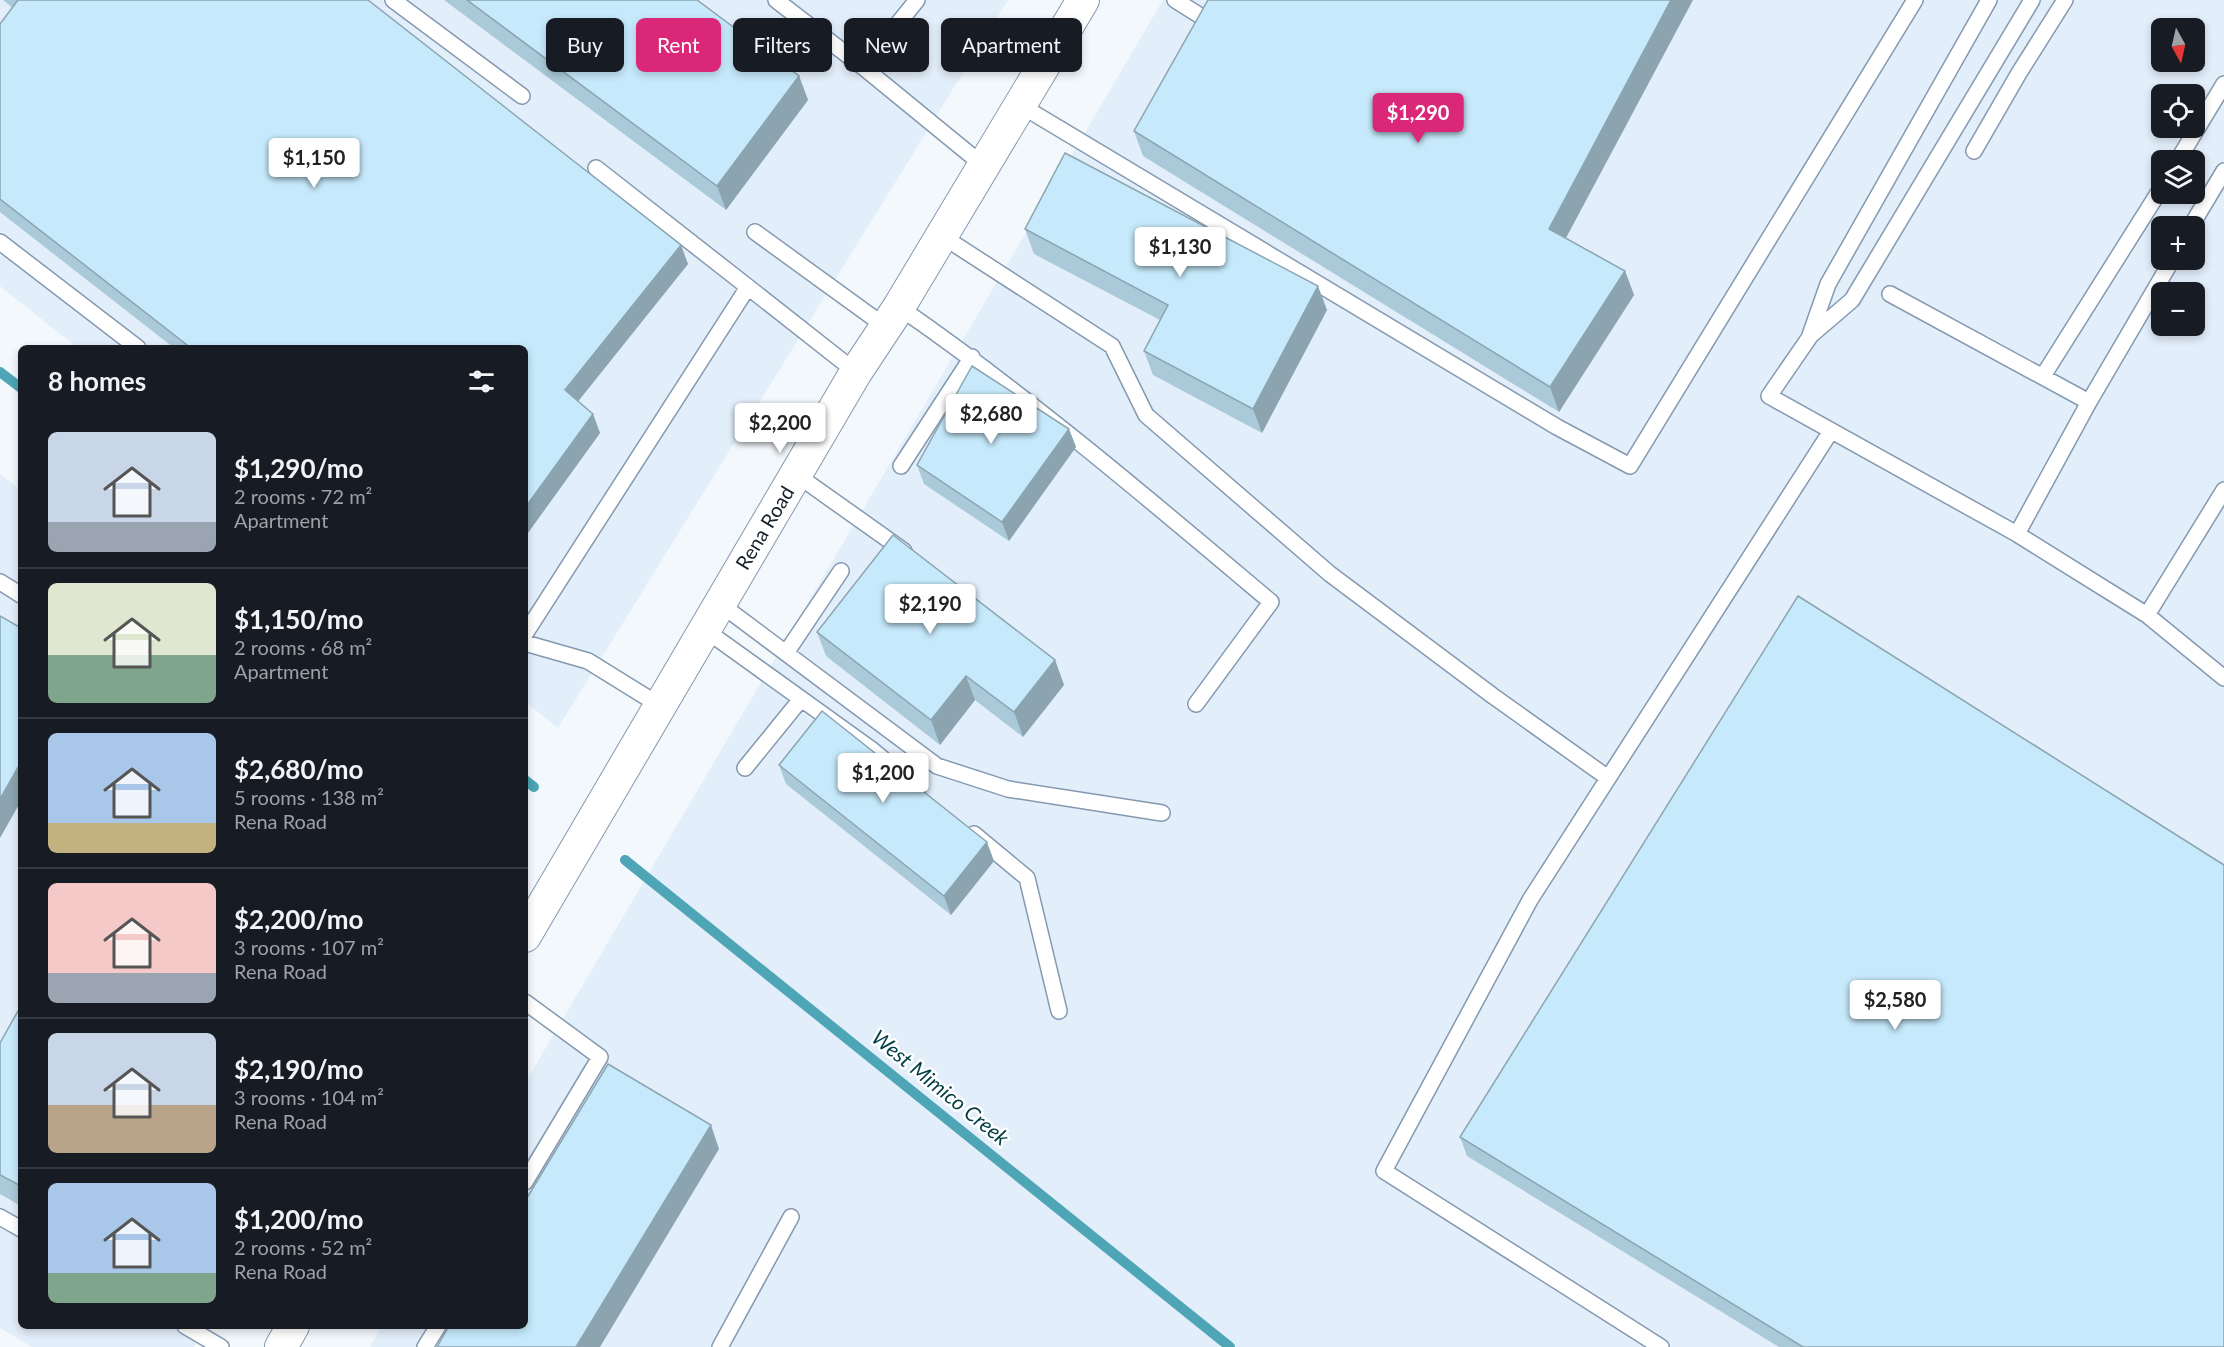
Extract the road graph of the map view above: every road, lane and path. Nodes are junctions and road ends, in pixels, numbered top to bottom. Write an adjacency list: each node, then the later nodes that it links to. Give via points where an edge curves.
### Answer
1 (393, 0): 15 (lane)
2 (776, 0): 12 (lane)
3 (916, 0): 11 (lane)
4 (1083, 0): 16 (street, Rena Road)
5 (1175, 0): 10 (lane)
6 (1915, 0): 16 (lane, via 1630,466 1557,427)
7 (1989, 0): 31 (lane, via 1828,285)
8 (2032, 0): 31 (lane, via 1852,300)
9 (2065, 0): 18 (lane)
10 (1202, 17)
11 (902, 18)
12 (844, 53)
13 (868, 72): 19 (lane)
14 (2224, 84): 17 (lane)
15 (522, 96)
16 (1020, 105): 19 (street, Rena Road)
17 (2184, 150)
18 (1974, 151)
19 (984, 166): 25 (street, Rena Road)
20 (596, 168): 28 (lane)
21 (2224, 171): 23 (lane)
22 (2151, 204): 35 (lane)
23 (2197, 216)
24 (754, 232): 30 (lane)
25 (942, 236): 30 (street, Rena Road); 56 (lane, via 1112,346 1146,415 1330,574)
26 (0, 242): 32 (lane)
27 (2166, 270): 36 (lane)
28 (748, 287): 34 (lane); 48 (lane)
29 (1890, 294): 35 (lane)
30 (892, 317): 33 (lane); 34 (street, Rena Road)
31 (1809, 338): 37 (lane, via 1769,396)
32 (134, 345)
33 (972, 357): 38 (lane); 53 (lane, via 1271,602)
34 (856, 372): 39 (street, Rena Road)
35 (2043, 376): 36 (lane)
36 (2089, 402): 41 (lane)
37 (1831, 431): 41 (lane); 56 (lane)
38 (901, 466)
39 (797, 475): 42 (lane); 47 (street, Rena Road)
40 (2224, 490): 46 (lane)
41 (2017, 534): 46 (lane)
42 (914, 558)
43 (841, 571): 50 (lane)
44 (0, 582): 45 (lane)
45 (18, 594)
46 (2147, 615): 51 (lane)
47 (711, 616): 50 (lane); 52 (lane); 54 (street, Rena Road)
48 (528, 629)
49 (528, 644): 54 (lane, via 588,661)
50 (786, 653): 58 (lane, via 937,766 1008,789)
51 (2224, 678)
52 (801, 699): 55 (lane); 57 (lane)
53 (1196, 704)
54 (659, 705): 60 (street, Rena Road)
55 (745, 768)
56 (1608, 778): 74 (lane, via 1530,900 1384,1171)
57 (932, 799)
58 (1162, 813)
59 (966, 828): 62 (lane, via 1027,878)
60 (528, 931)
61 (528, 1004): 63 (lane, via 600,1057)
62 (1059, 1011)
63 (528, 1177)
64 (0, 1217): 66 (lane)
65 (791, 1217): 73 (lane)
66 (18, 1227)
67 (190, 1329): 70 (lane)
68 (291, 1329): 71 (street)
69 (436, 1329): 72 (lane)
70 (220, 1347)
71 (281, 1347)
72 (425, 1347)
73 (720, 1347)
74 (1660, 1347)

